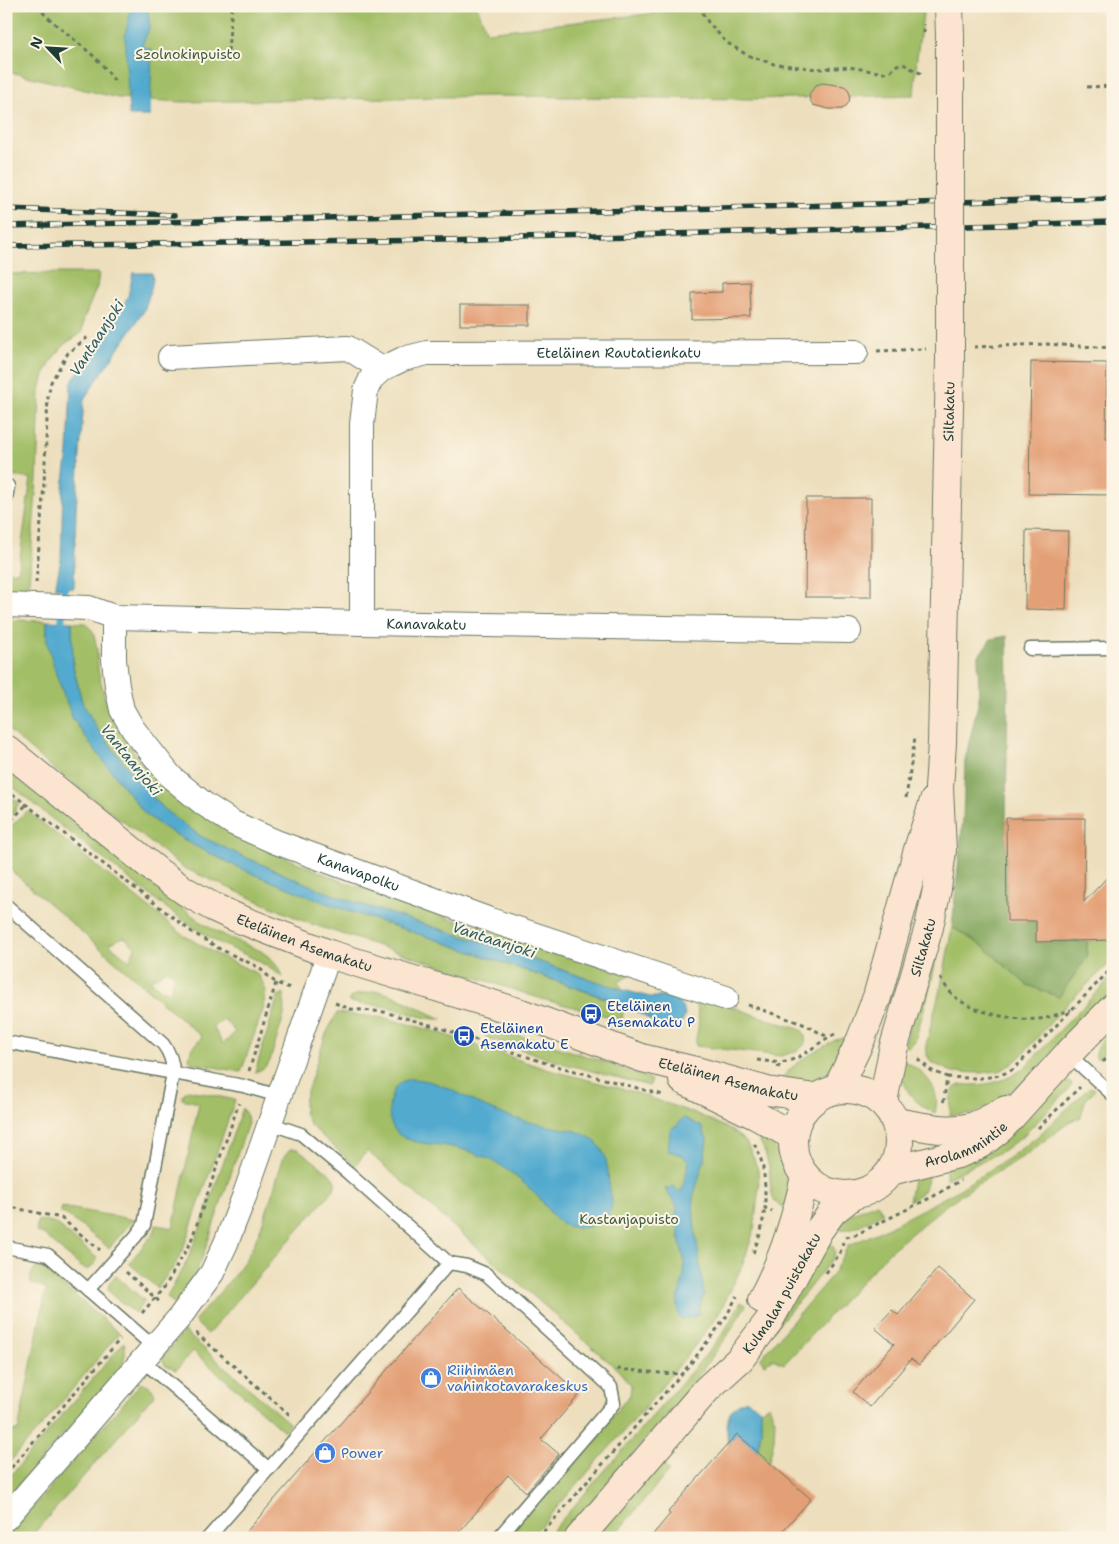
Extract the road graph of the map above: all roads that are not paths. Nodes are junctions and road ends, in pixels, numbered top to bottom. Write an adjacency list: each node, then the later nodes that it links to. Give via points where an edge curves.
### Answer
1 (950, 6): 14 (street, Siltakatu, bridge, via 951,351)
2 (856, 352): 4 (street, Eteläinen Rautatienkatu, via 427,353)
3 (170, 357): 4 (street, via 348,348)
4 (382, 369): 9 (street, Eteläinen Rautatienkatu, via 366,390 362,424)
5 (6, 486): 6 (lane)
6 (6, 499)
7 (6, 605): 8 (street, Kanavakatu, via 90,608)
8 (114, 617): 9 (street, Kanavakatu); 17 (street, Kanavapolku, via 116,686 122,710 171,778 233,823 276,842 493,921)
9 (362, 623): 10 (street, Kanavakatu)
10 (849, 631)
11 (1113, 648): 12 (lane)
12 (1030, 649)
13 (6, 749): 16 (street, Eteläinen Asemakatu, via 185,891 237,918)
14 (939, 788): 23 (street, Siltakatu, via 919,846 877,997 861,1039); 27 (street, Siltakatu, via 942,850 937,889 929,928 893,1050)
15 (6, 905): 22 (lane, via 162,1044 169,1052)
16 (329, 954): 21 (street, Eteläinen Asemakatu, via 521,1013); 25 (street)
17 (726, 998)
18 (1113, 1008): 20 (street, Arolammintie)
19 (6, 1042): 22 (lane)
20 (1068, 1054): 24 (lane); 26 (street, Arolammintie)
21 (642, 1058): 23 (street, Eteläinen Asemakatu, via 767,1091); 29 (street, Eteläinen Asemakatu)
22 (173, 1074): 25 (lane, via 244,1086); 35 (lane, via 144,1225)
23 (826, 1094): 27 (street, via 853,1089 869,1093); 29 (street, via 804,1109 796,1122)
24 (1113, 1095)
25 (278, 1096): 28 (street)
26 (1027, 1098): 27 (street, Arolammintie, via 987,1120 958,1129 941,1129); 30 (street, Arolammintie, via 1001,1128 971,1149)
27 (889, 1112): 30 (street, via 899,1138 898,1155)
28 (269, 1123): 34 (lane, via 301,1134); 36 (street, via 212,1273)
29 (793, 1136): 31 (street, via 793,1151)
30 (891, 1171): 32 (street, via 881,1182)
31 (805, 1176): 32 (street, via 827,1192); 37 (street, Kulmalan puistokatu, via 795,1220 770,1284)
32 (853, 1195): 37 (street, Kulmalan puistokatu, via 833,1211 819,1230 769,1321 740,1359)
33 (6, 1247): 35 (lane, via 48,1255)
34 (449, 1263): 38 (lane); 41 (lane, via 486,1274 611,1387 614,1404)
35 (88, 1290): 36 (lane, via 130,1327)
36 (148, 1354): 38 (lane); 39 (street)
37 (707, 1390): 42 (street, Kulmalan puistokatu)
38 (269, 1469): 40 (lane)
39 (6, 1518)
40 (208, 1538)
41 (498, 1538)
42 (578, 1538)

